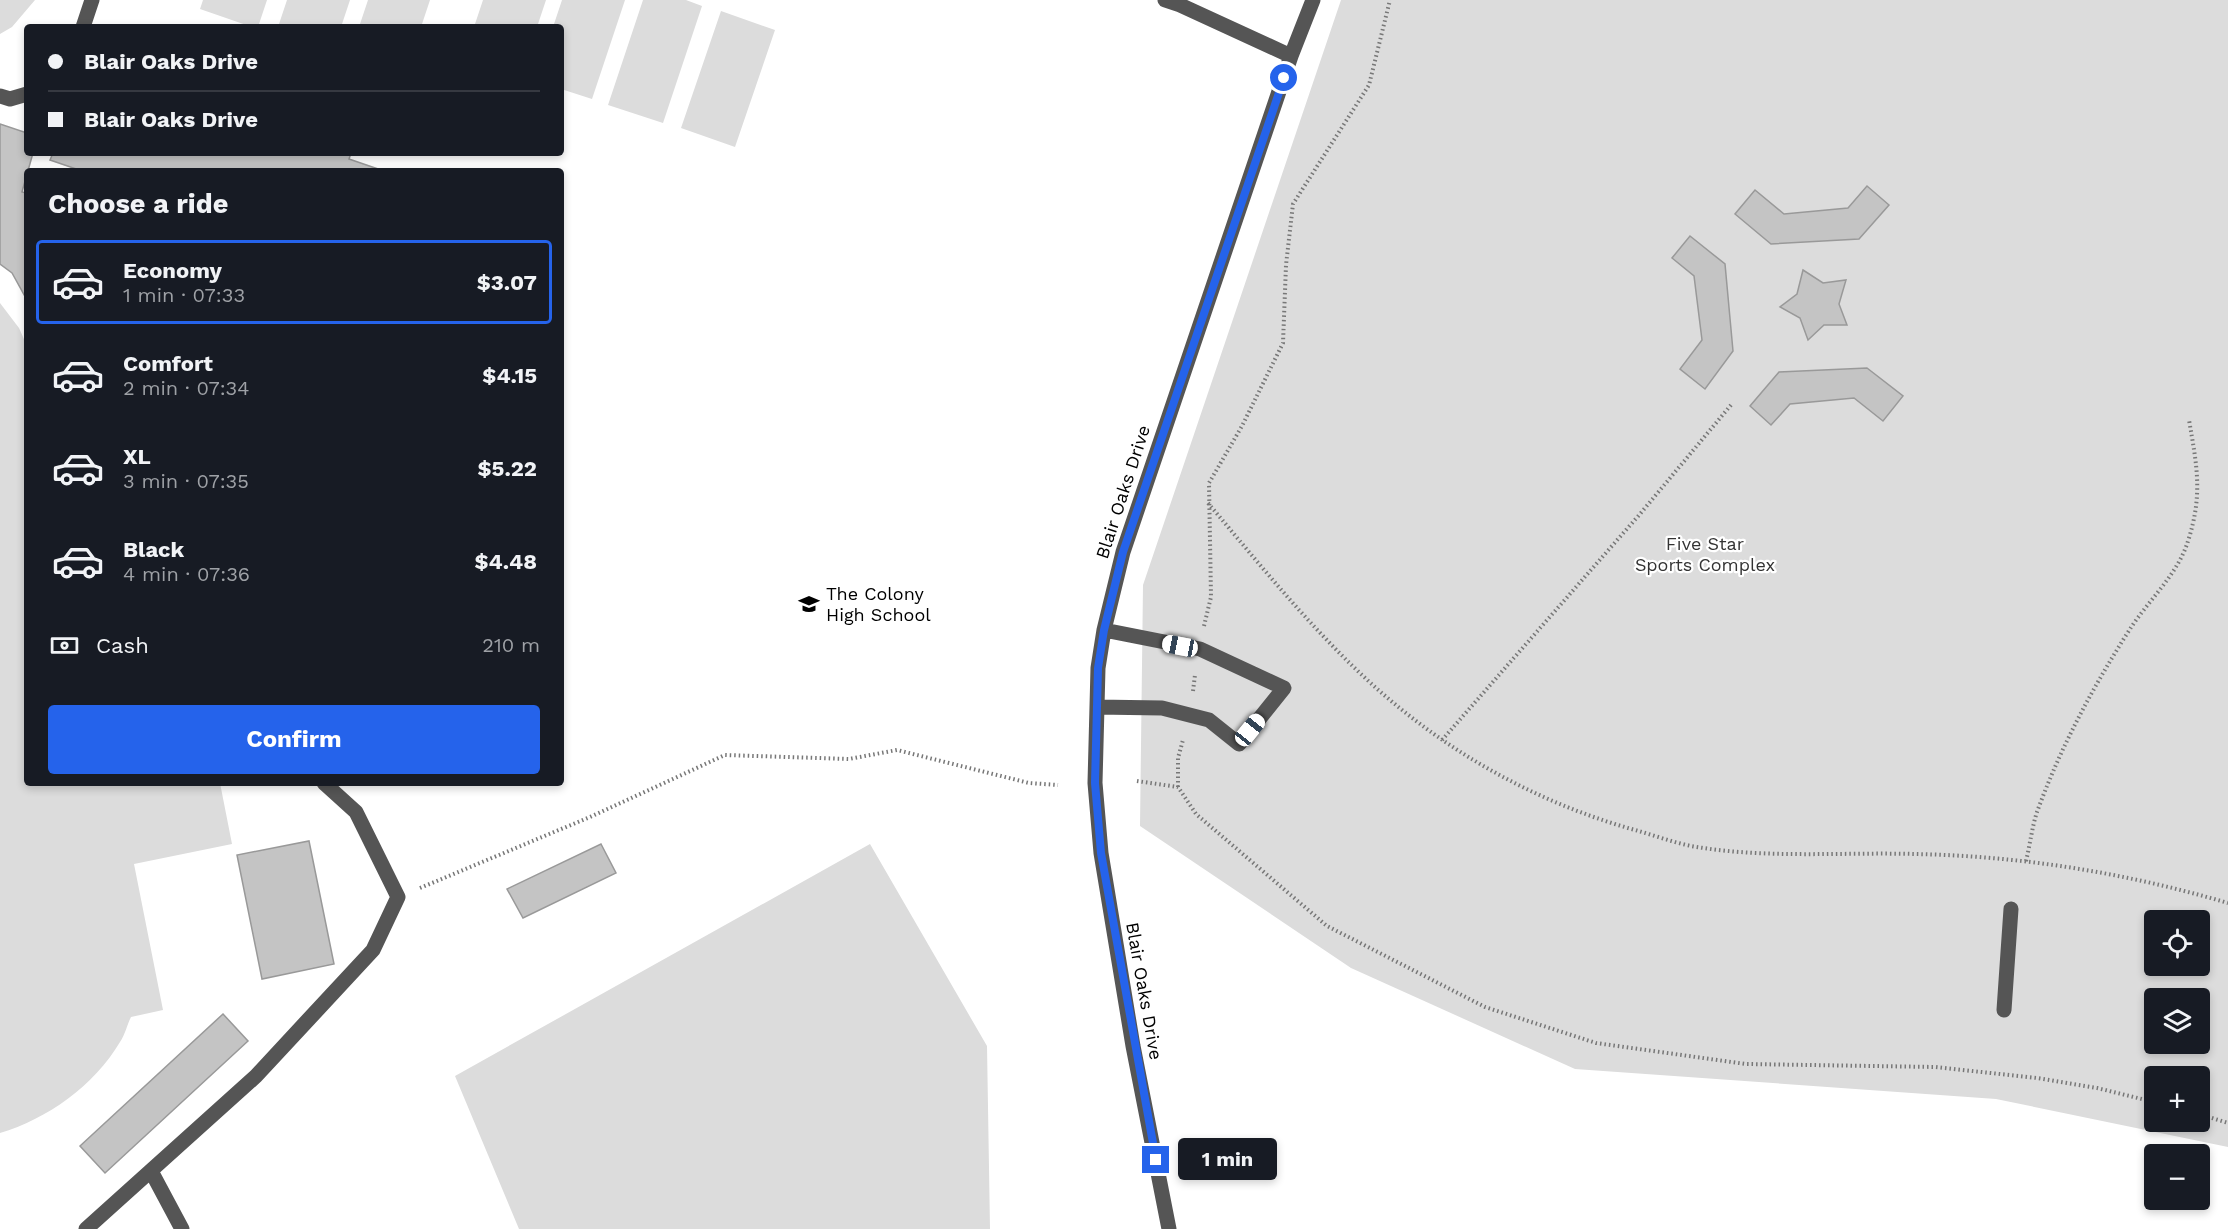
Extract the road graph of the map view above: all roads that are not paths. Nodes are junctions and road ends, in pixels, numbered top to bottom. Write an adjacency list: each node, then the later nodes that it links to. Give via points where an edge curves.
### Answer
1 (92, 0): 4 (street)
2 (1165, 0): 5 (street)
3 (1313, 0): 5 (street, Blair Oaks Drive)
4 (84, 24)
5 (1291, 56): 8 (street, Blair Oaks Drive, via 1123,552)
6 (24, 95): 7 (street, via 10,99)
7 (0, 96)
8 (1104, 630): 9 (street, Blair Oaks Drive); 9 (street, via 1200,649 1284,688 1239,744 1209,720 1162,708)
9 (1097, 707): 16 (street, Blair Oaks Drive, via 1095,783 1101,853)
10 (327, 786): 13 (street, via 356,812 398,897 373,950 256,1076)
11 (2011, 909): 12 (street)
12 (2004, 1010)
13 (151, 1171): 14 (street); 15 (street)
14 (86, 1229)
15 (182, 1229)
16 (1169, 1229)

